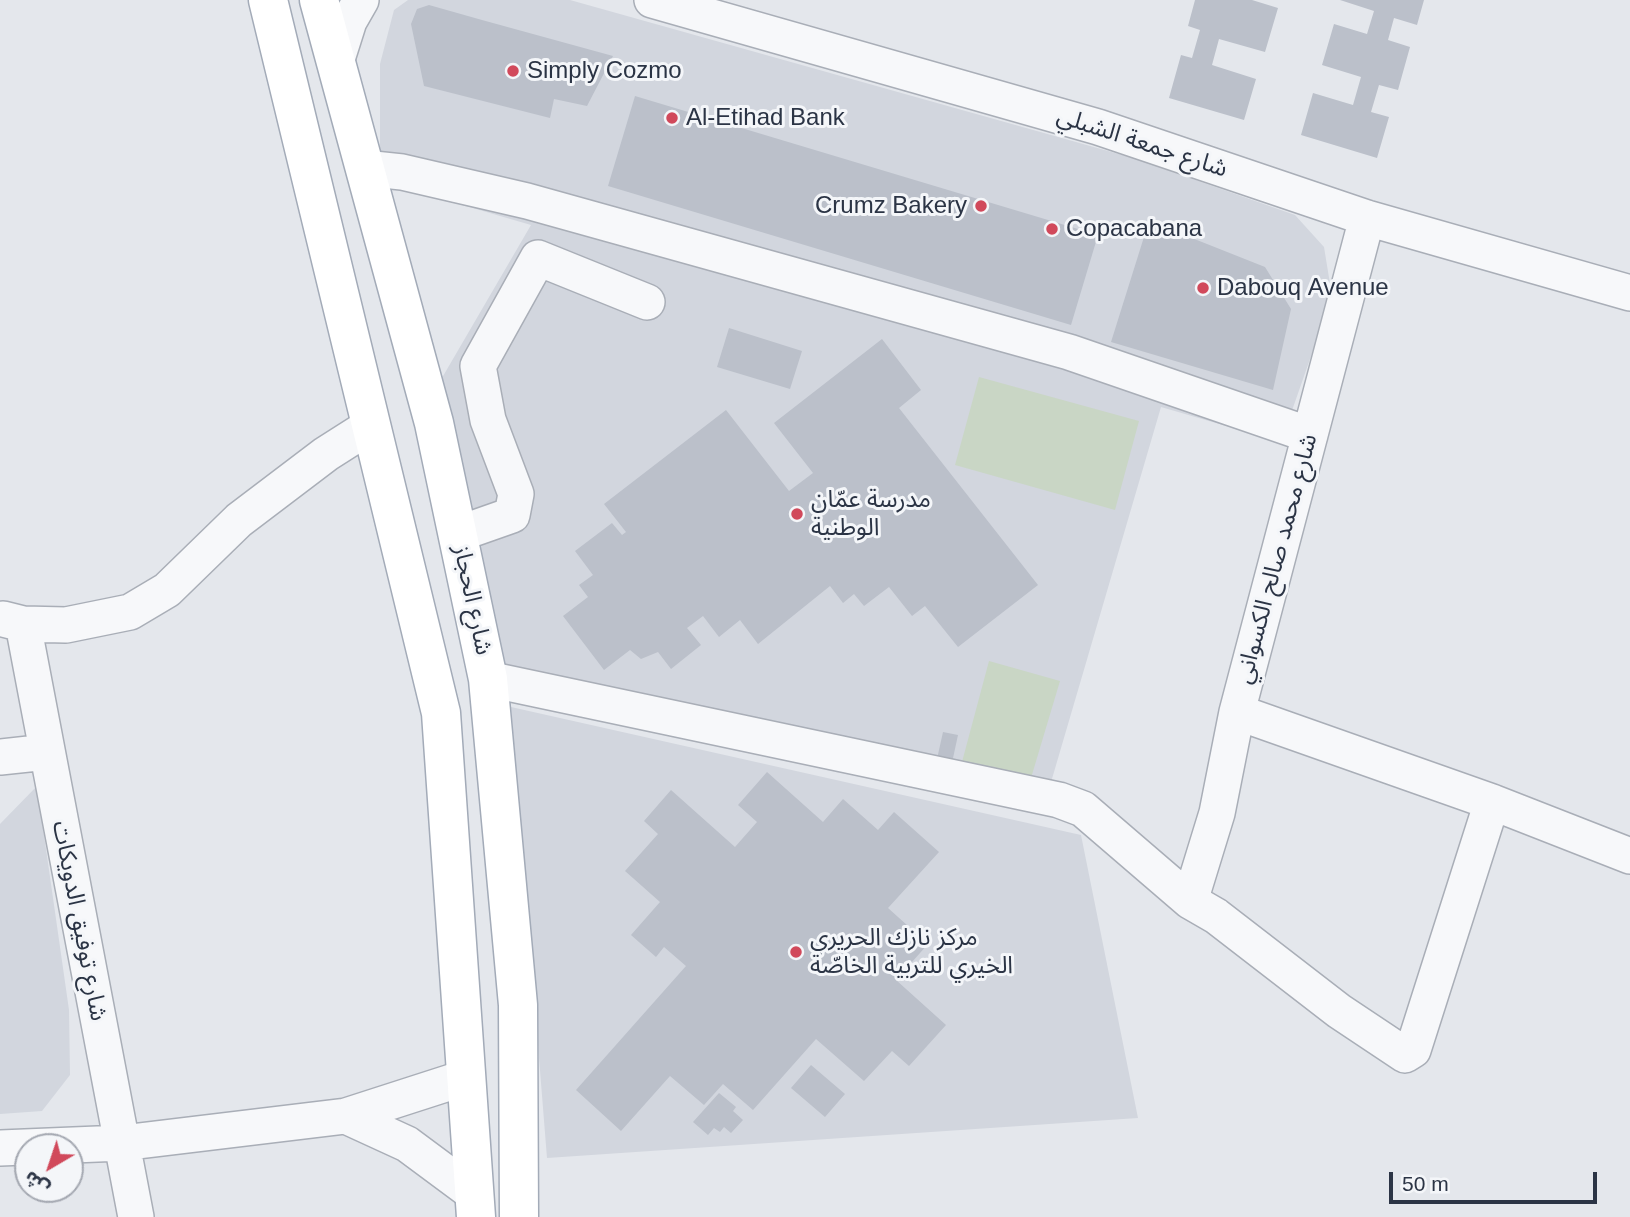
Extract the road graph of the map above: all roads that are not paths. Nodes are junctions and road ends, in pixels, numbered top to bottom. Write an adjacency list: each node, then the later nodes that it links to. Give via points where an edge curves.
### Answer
1 (268, 0): 11 (main road)
2 (319, 0): 6 (main road, شارع الحجاز)
3 (361, 0): 6 (street)
4 (652, 0): 5 (street, شارع جمعة الشبلي)
5 (731, 10): 8 (street, شارع جمعة الشبلي)
6 (337, 60): 7 (main road, شارع الحجاز)
7 (364, 168): 12 (street, via 402,172 527,201 1069,352); 13 (main road, شارع الحجاز)
8 (1367, 218): 9 (street, شارع جمعة الشبلي); 12 (street, شارع محمد صالح الكسواني)
9 (1629, 288)
10 (647, 302): 13 (street, via 538,258 478,366 488,420 516,494 512,515)
11 (370, 426): 14 (street, via 239,520 167,590 130,612 66,625); 22 (main road, via 441,713)
12 (1310, 435): 16 (street, شارع محمد صالح الكسواني)
13 (458, 534): 15 (main road, شارع الحجاز)
14 (12, 621): 17 (street, شارع توفيق الدويكات)
15 (488, 679): 21 (street, via 1059,800 1083,809); 28 (main road, شارع الحجاز, via 518,1005)
16 (1237, 712): 19 (street); 21 (street, شارع محمد صالح الكسواني, via 1217,813)
17 (47, 752): 18 (street); 24 (street, شارع توفيق الدويكات)
18 (0, 757)
19 (1492, 802): 20 (street); 21 (street, via 1408,1054 1339,1011)
20 (1630, 856)
21 (1190, 901)
22 (467, 1077): 23 (street); 26 (main road)
23 (346, 1116): 24 (street); 26 (street, via 407,1144)
24 (122, 1143): 25 (street); 27 (street, شارع توفيق الدويكات)
25 (0, 1148)
26 (475, 1205)
27 (136, 1217)
28 (519, 1217)

